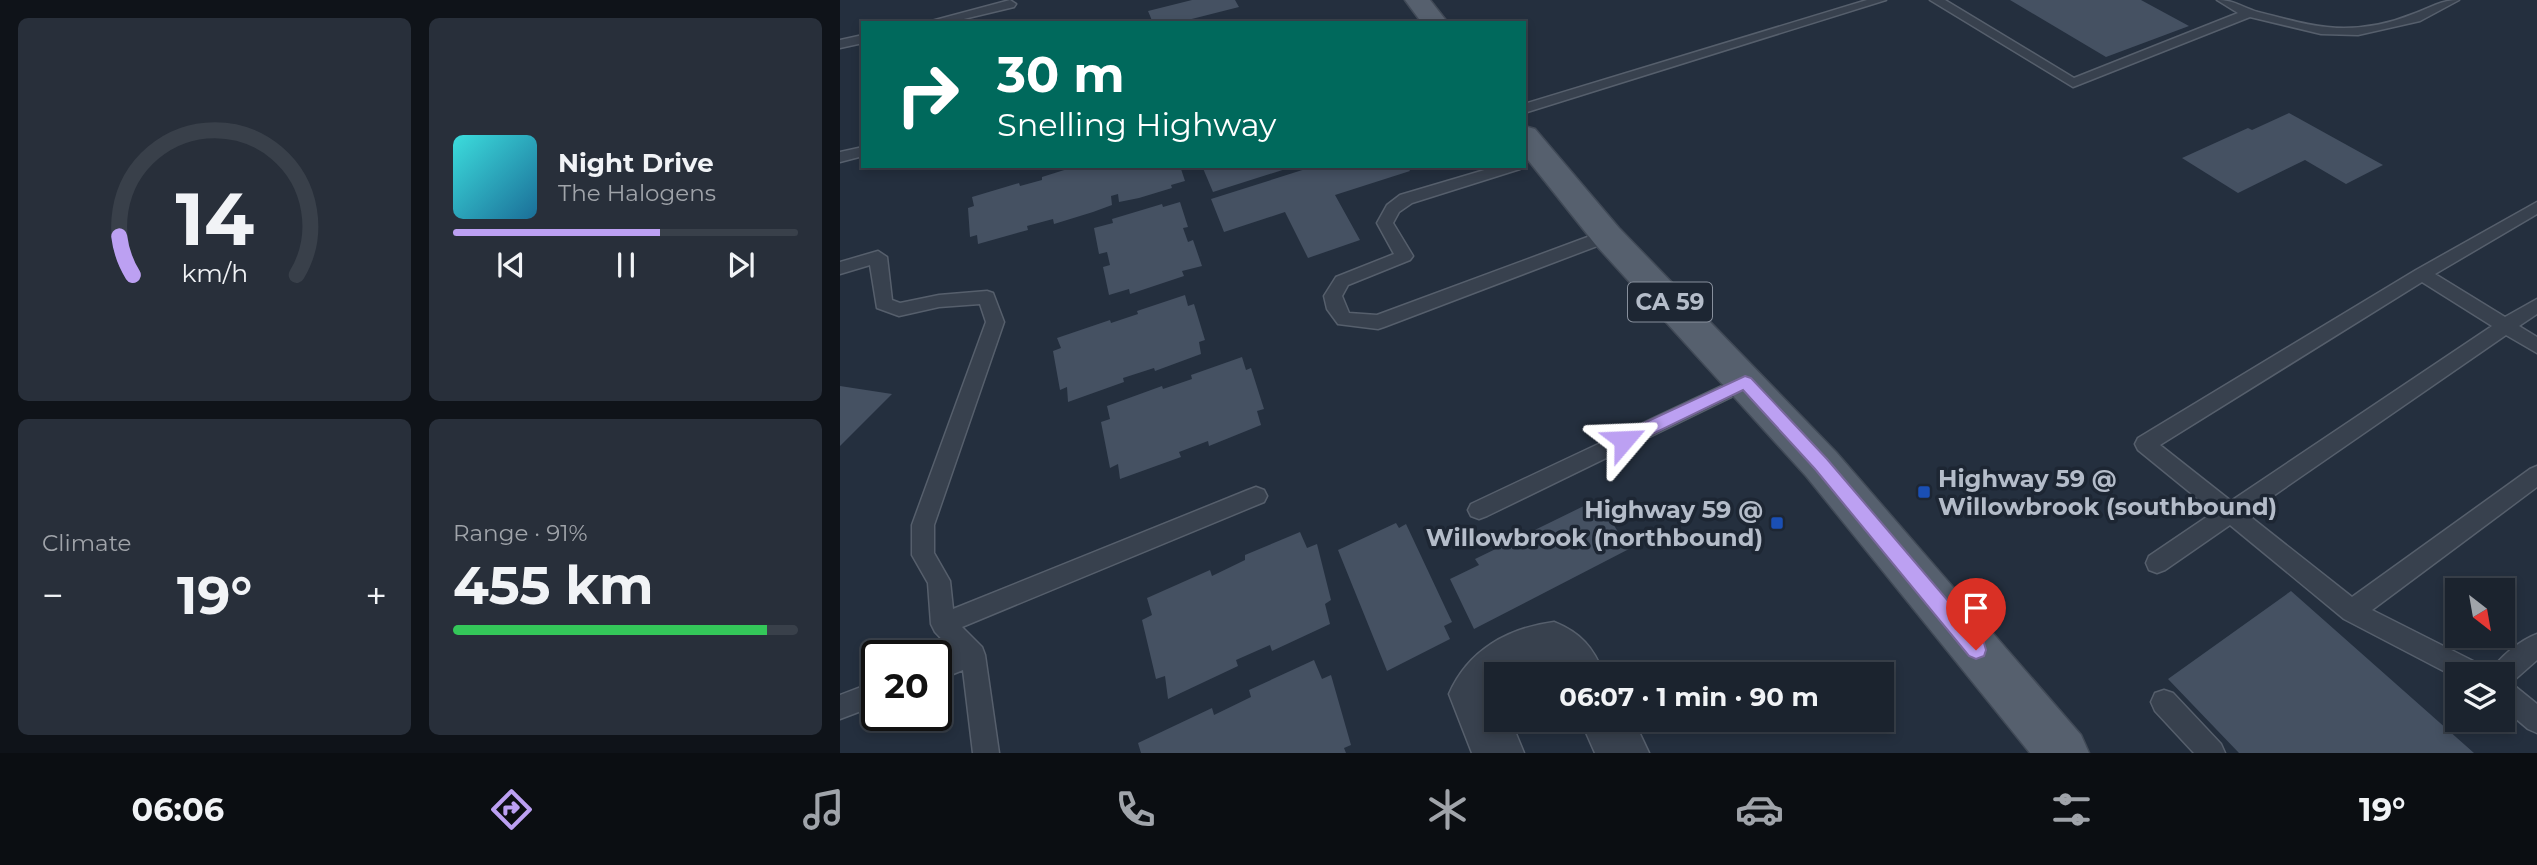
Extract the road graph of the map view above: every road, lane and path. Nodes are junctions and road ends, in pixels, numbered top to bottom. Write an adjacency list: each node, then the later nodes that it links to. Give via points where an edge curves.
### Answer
1 (1417, 0): 9 (main road)
2 (1880, 0): 12 (lane)
3 (1936, 0): 7 (lane, via 2073,83)
4 (2223, 0): 7 (lane)
5 (2453, 0): 7 (lane, via 2431,13 2345,32)
6 (1010, 6): 8 (lane)
7 (2249, 13)
8 (939, 21)
9 (1433, 21)
10 (861, 39): 11 (lane)
11 (840, 44)
12 (1526, 109)
13 (861, 152): 15 (lane)
14 (1527, 156): 18 (main road, CA 59)
15 (840, 157)
16 (1499, 168): 18 (lane, via 1406,199 1392,209 1385,223 1404,256 1342,281 1333,296 1344,319 1378,322)
17 (2537, 207): 20 (lane)
18 (1608, 236): 24 (main road, CA 59)
19 (840, 268): 31 (lane, via 878,257 883,304 899,310 987,297 995,322 923,525 923,555 939,581)
20 (2421, 274): 22 (lane); 28 (lane, via 2146,444)
21 (2537, 305): 22 (lane)
22 (2506, 327): 23 (lane); 28 (lane)
23 (2537, 346)
24 (1745, 382): 27 (lane); 51 (main road, CA 59, via 1821,464)
25 (2537, 475): 30 (lane)
26 (1256, 496): 31 (lane)
27 (1479, 510)
28 (2230, 514): 29 (lane); 30 (lane)
29 (2157, 562)
30 (2352, 611): 36 (lane)
31 (943, 624): 33 (lane)
32 (2537, 645): 38 (lane)
33 (973, 655): 37 (lane); 48 (lane)
34 (1504, 662): 35 (street, via 1530,648 1554,645)
35 (1574, 662)
36 (2451, 662)
37 (952, 664)
38 (2515, 664)
39 (1484, 682): 44 (street, via 1475,694)
40 (861, 699): 43 (lane)
41 (2164, 702): 52 (lane)
42 (2515, 702): 45 (lane)
43 (840, 707)
44 (1484, 717)
45 (2537, 720)
46 (1490, 732): 49 (street)
47 (1612, 732): 50 (street)
48 (986, 753)
49 (1498, 753)
50 (1623, 753)
51 (2063, 753)
52 (2212, 753)

